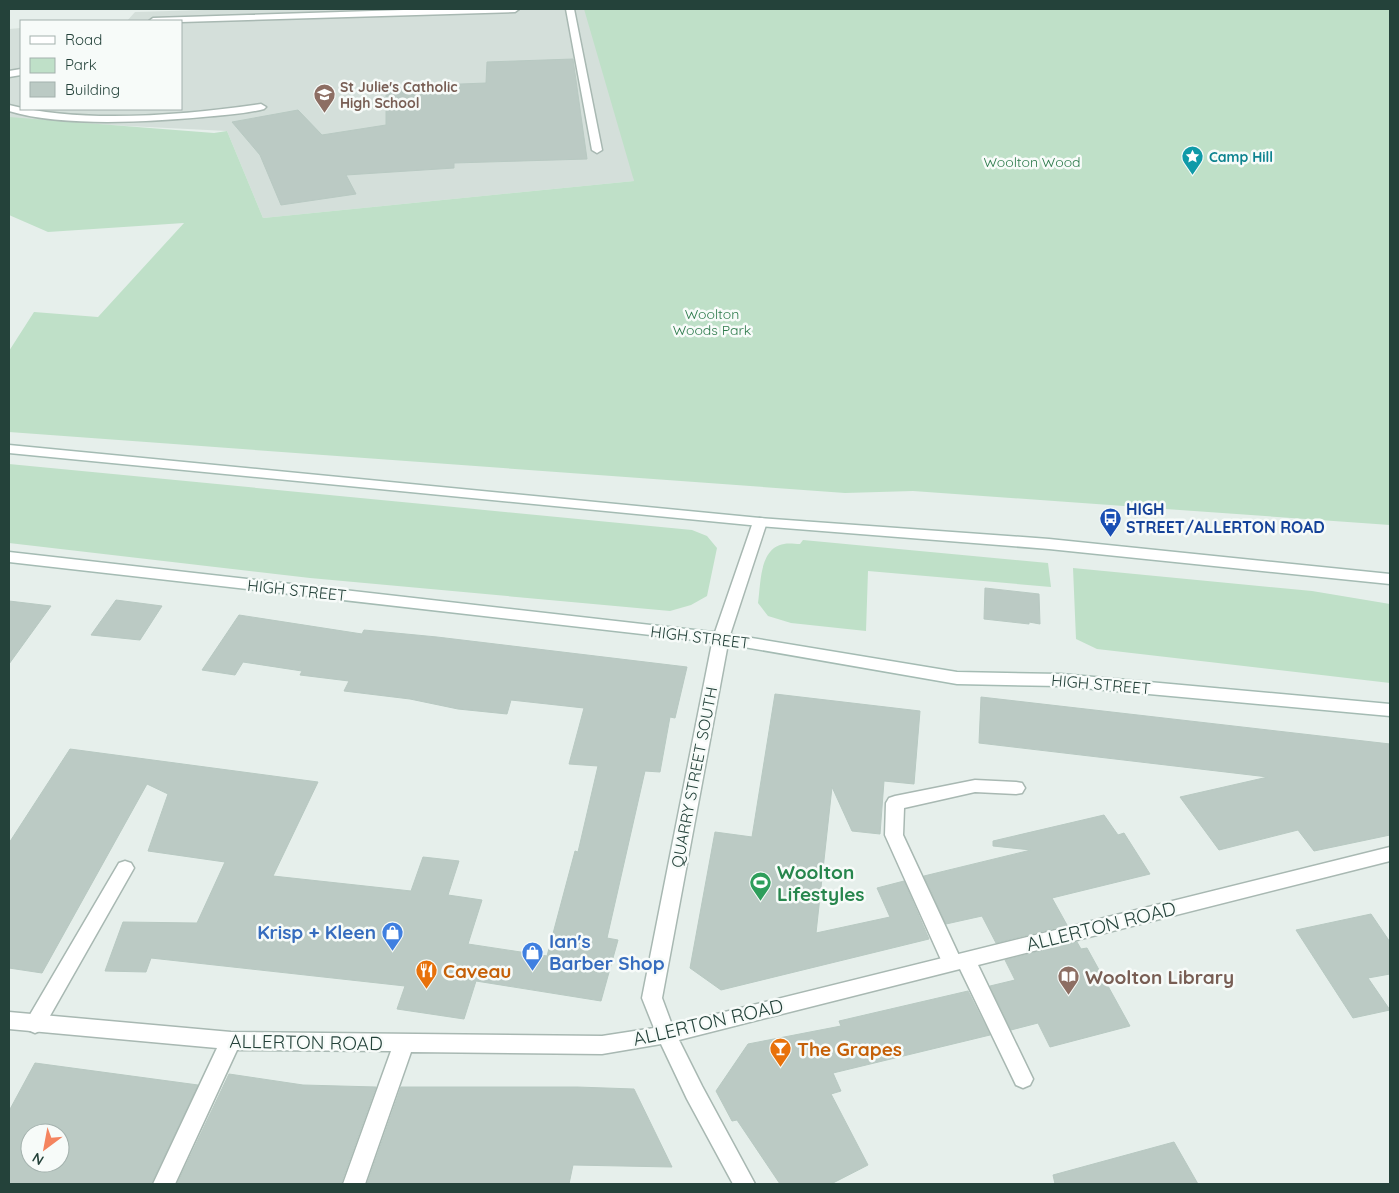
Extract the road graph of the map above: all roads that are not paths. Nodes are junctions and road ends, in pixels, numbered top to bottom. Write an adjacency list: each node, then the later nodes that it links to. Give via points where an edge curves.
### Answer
1 (515, 9): 3 (street)
2 (570, 9): 6 (street)
3 (169, 20)
4 (261, 107): 5 (street, via 198,115 115,118 26,114)
5 (9, 108)
6 (597, 150)
7 (9, 449): 8 (street)
8 (760, 522): 10 (street, via 1049,544); 11 (street, QUARRY STREET SOUTH)
9 (9, 557): 11 (street, HIGH STREET)
10 (1390, 579)
11 (721, 638): 12 (street, HIGH STREET, via 957,678 1061,680); 19 (street, QUARRY STREET SOUTH, via 652,998)
12 (1390, 710)
13 (1016, 788): 16 (street, via 974,786 895,803 894,835)
14 (1390, 854): 16 (street, ALLERTON ROAD)
15 (125, 868): 18 (street)
16 (958, 961): 19 (street, ALLERTON ROAD); 22 (street)
17 (9, 1021): 18 (street, ALLERTON ROAD)
18 (35, 1024): 20 (street, ALLERTON ROAD)
19 (666, 1035): 21 (street, ALLERTON ROAD, via 602,1046); 25 (street, QUARRY STREET SOUTH)
20 (231, 1041): 21 (street, ALLERTON ROAD); 23 (street)
21 (404, 1044): 24 (street)
22 (1023, 1079)
23 (164, 1184)
24 (354, 1184)
25 (744, 1184)

